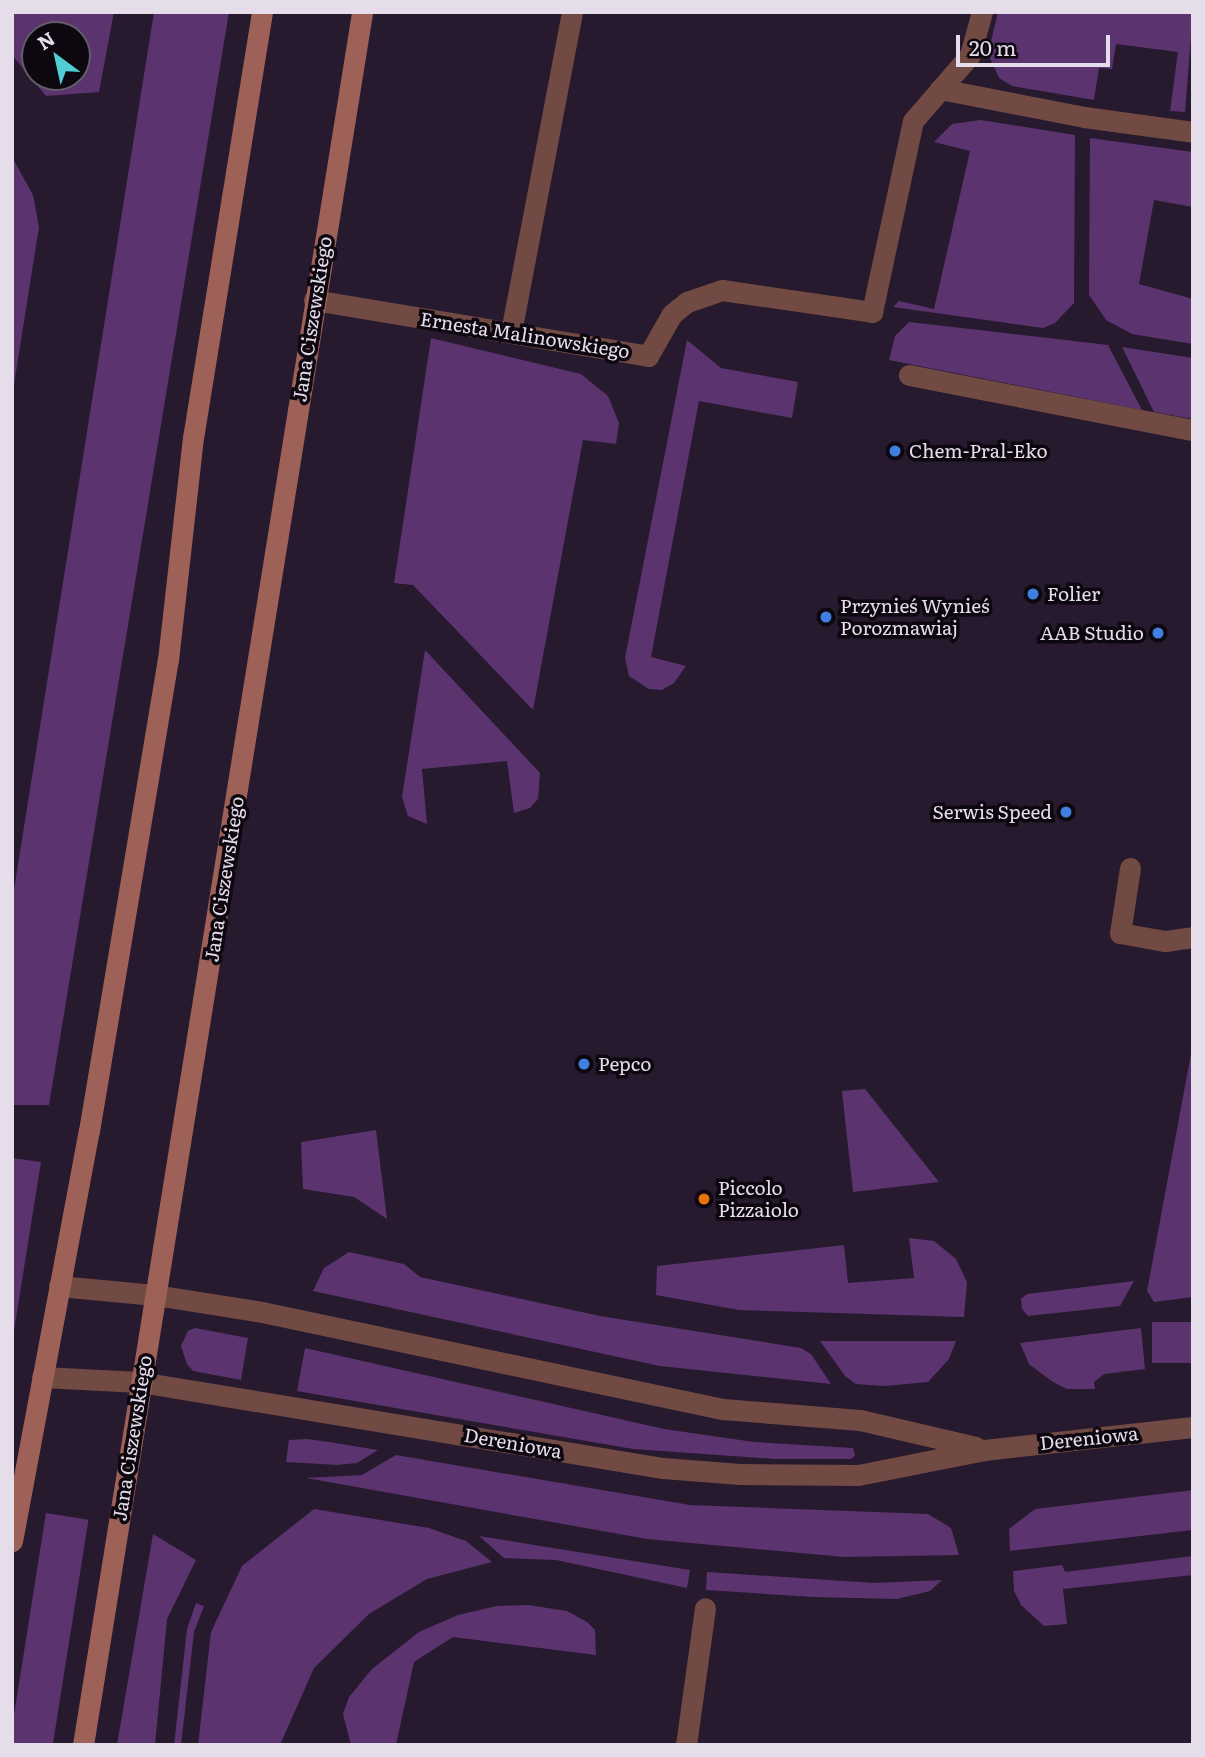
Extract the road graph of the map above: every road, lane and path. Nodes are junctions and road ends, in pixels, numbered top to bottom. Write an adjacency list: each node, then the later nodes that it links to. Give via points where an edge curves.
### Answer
1 (262, 12): 13 (street, via 192,438 168,660)
2 (362, 12): 7 (street, Jana Ciszewskiego)
3 (572, 12): 8 (street)
4 (982, 12): 5 (street, via 970,55)
5 (940, 89): 6 (street); 8 (street, Ernesta Malinowskiego, via 913,121 872,312 722,289 687,302 672,314 648,356)
6 (1193, 132)
7 (314, 300): 8 (street, Ernesta Malinowskiego); 14 (street, Jana Ciszewskiego)
8 (510, 332)
9 (909, 375): 10 (street)
10 (1193, 430)
11 (1130, 868): 12 (street, via 1120,933 1165,941)
12 (1193, 937)
13 (59, 1286): 14 (street, Dereniowa); 15 (street)
14 (155, 1295): 16 (street, Jana Ciszewskiego); 18 (street, Dereniowa, via 262,1312 723,1409 860,1420)
15 (42, 1377): 16 (street, Dereniowa); 19 (street)
16 (140, 1382): 18 (street, Dereniowa, via 663,1468 858,1475); 21 (street, Jana Ciszewskiego)
17 (1193, 1427): 18 (street, Dereniowa)
18 (984, 1450)
19 (12, 1541)
20 (705, 1608): 22 (street)
21 (83, 1745)
22 (686, 1745)

